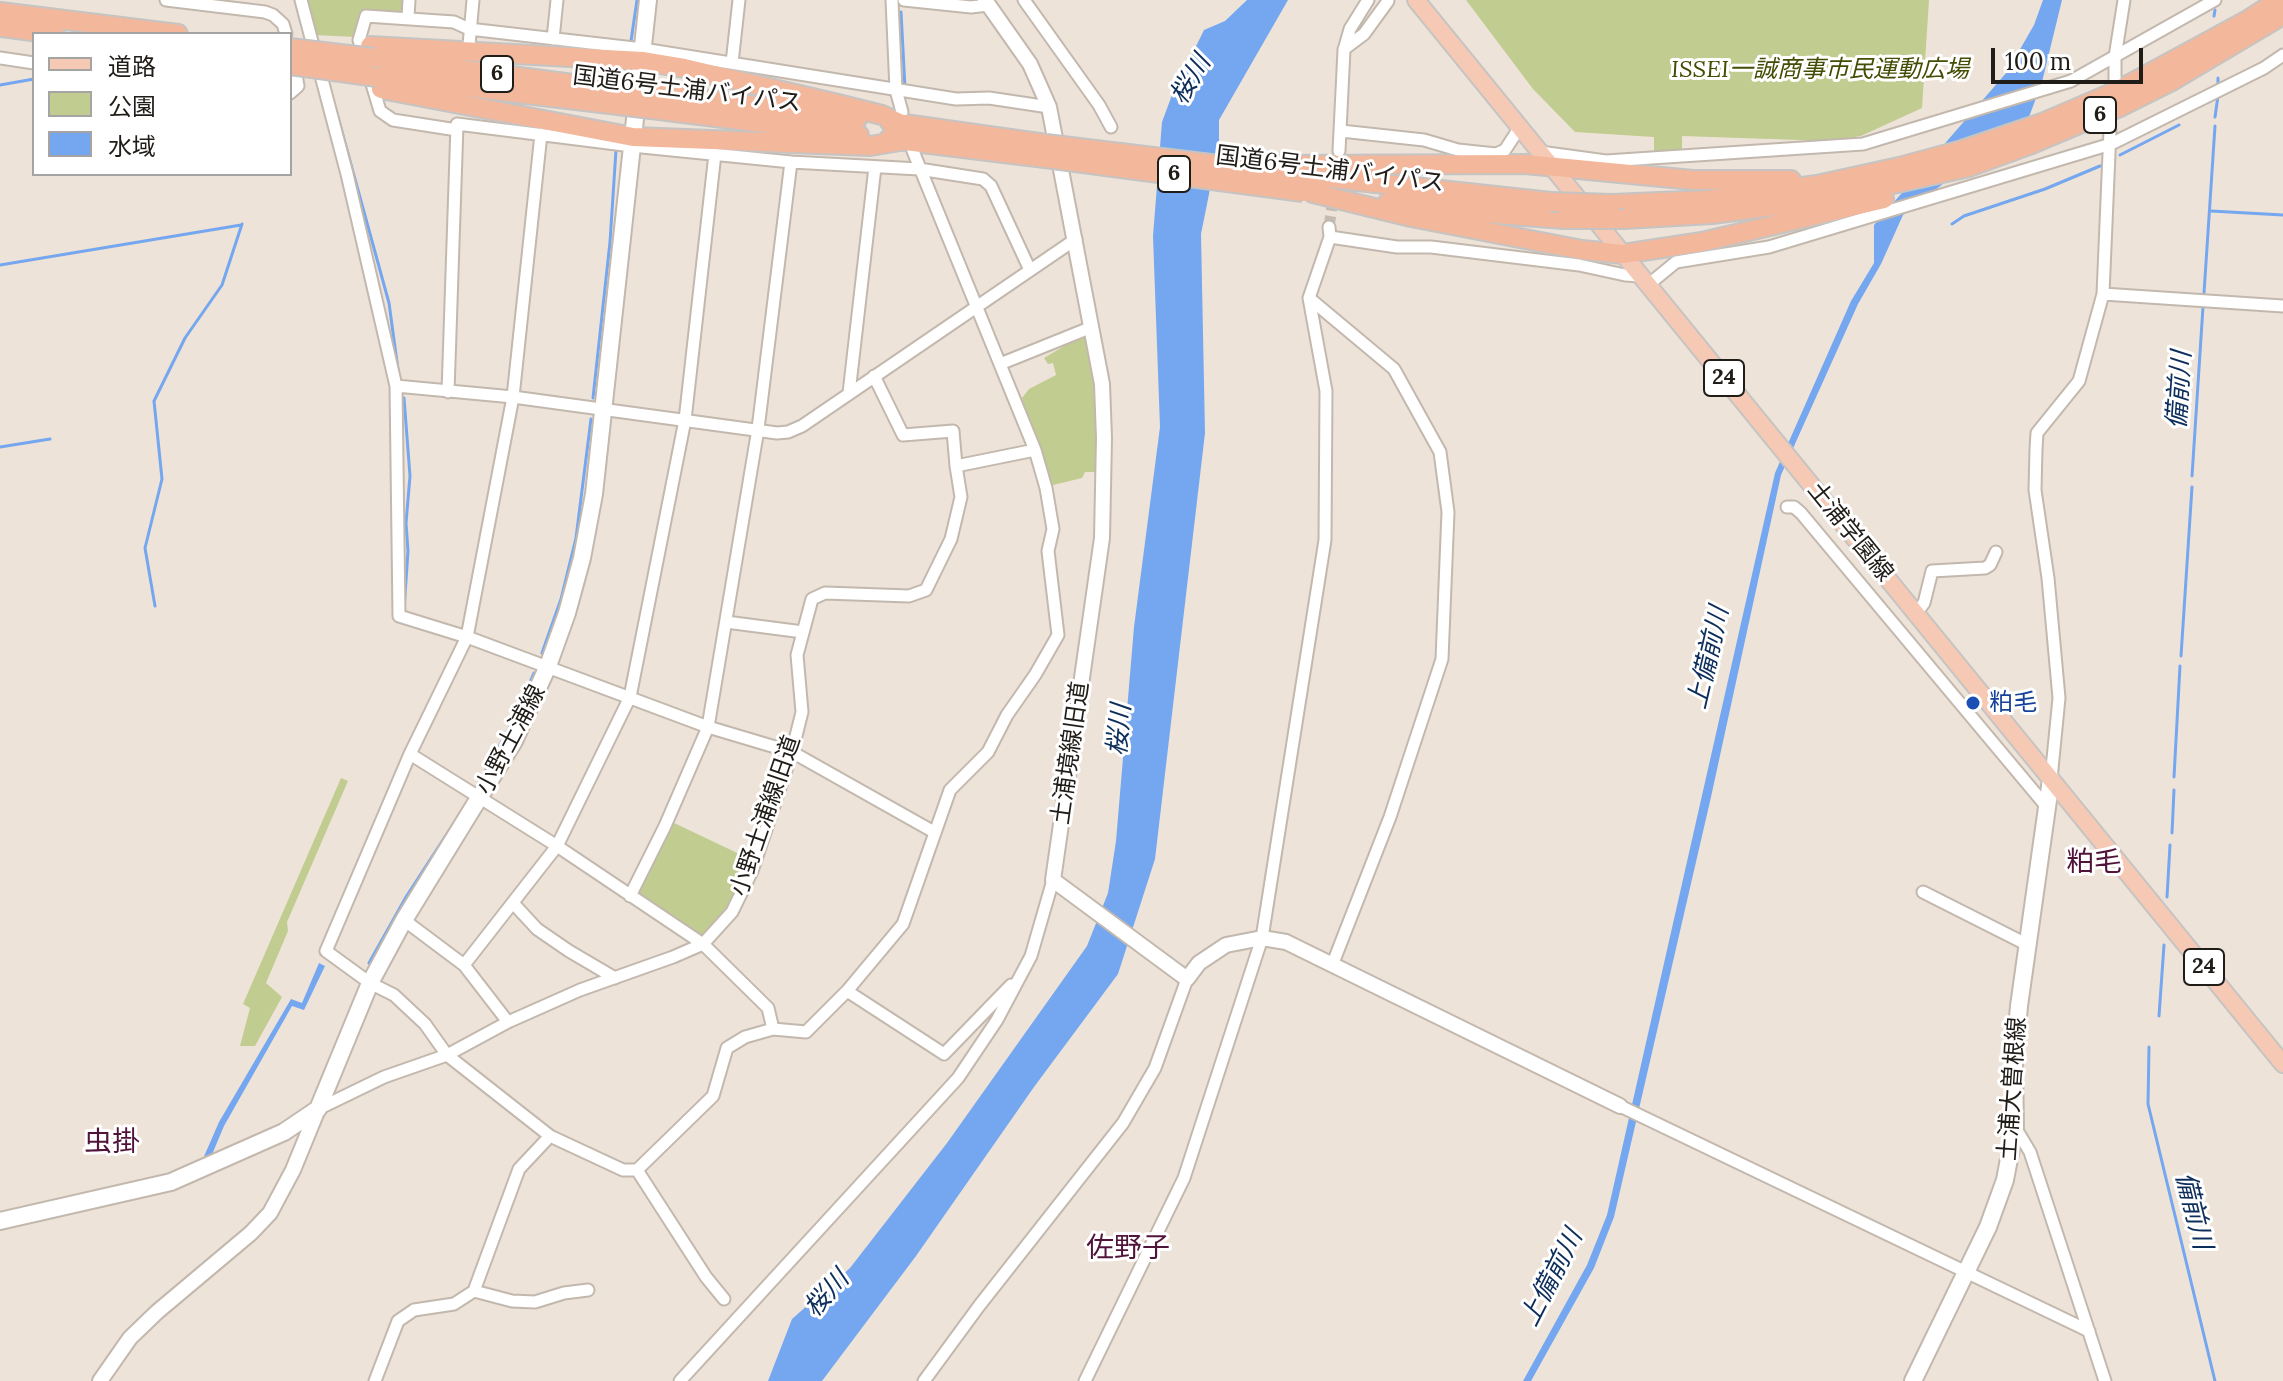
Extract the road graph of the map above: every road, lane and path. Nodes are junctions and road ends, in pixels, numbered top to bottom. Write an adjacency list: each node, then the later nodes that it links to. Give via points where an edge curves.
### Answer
1 (166, 0): 27 (street, via 265,12 283,24)
2 (301, 0): 77 (street)
3 (409, 0): 21 (street)
4 (473, 0): 23 (street)
5 (557, 0): 28 (street)
6 (648, 0): 32 (main road, 小野土浦線)
7 (739, 0): 38 (street)
8 (892, 0): 43 (street)
9 (904, 0): 18 (street, via 971,7)
10 (1024, 0): 48 (street)
11 (1368, 0): 31 (street)
12 (1416, 0): 49 (main road, 土浦学園線 / 24)
13 (2124, 0): 35 (street)
14 (2215, 0): 35 (street)
15 (2258, 0): 41 (highway)
16 (2279, 0): 41 (highway, 国道6号土浦バイパス / 6)
17 (1388, 1): 31 (street, via 1364,34)
18 (986, 2): 46 (street, 土浦境線旧道, via 1030,64)
19 (0, 12): 26 (highway)
20 (2283, 15): 41 (highway, 国道6号土浦バイパス / 6)
21 (408, 17): 23 (street); 47 (street, via 366,16 359,40 380,111 393,120)
22 (0, 27): 25 (highway)
23 (469, 29): 28 (street); 29 (street)
24 (2283, 29): 41 (highway, via 2235,56)
25 (39, 32)
26 (162, 32)
27 (285, 32)
28 (553, 39): 32 (street)
29 (469, 45)
30 (292, 47): 40 (highway, 国道6号土浦バイパス / 6, bridge)
31 (1344, 50): 51 (street)
32 (643, 55): 38 (street); 40 (highway); 52 (highway, via 882,115); 54 (main road, 小野土浦線)
33 (2283, 55): 55 (street)
34 (292, 57): 44 (street, via 298,86)
35 (2115, 57): 42 (street); 59 (street, via 2049,90 1863,144 1606,161)
36 (0, 58): 37 (street)
37 (32, 63)
38 (732, 63): 43 (street)
39 (292, 65): 40 (highway, 国道6号土浦バイパス / 6, bridge, via 343,72)
40 (376, 68): 52 (highway, 国道6号土浦バイパス / 6, bridge); 54 (highway)
41 (2167, 74): 64 (highway, 国道6号土浦バイパス / 6, via 2042,123 1899,167); 65 (highway, 国道6号土浦バイパス / 6, via 2029,145 1933,185)
42 (2115, 81)
43 (896, 90): 46 (street); 52 (street)
44 (292, 91)
45 (460, 107): 47 (street)
46 (1049, 107): 66 (street, 土浦境線旧道)
47 (457, 127): 53 (street); 78 (street)
48 (1111, 127)
49 (1520, 127): 51 (street, via 1505,150 1496,154); 59 (main road, 土浦学園線 / 24)
50 (2110, 130): 55 (street)
51 (1341, 131): 57 (street)
52 (904, 132): 54 (highway, via 870,146); 56 (highway, 国道6号土浦バイパス / 6); 62 (street)
53 (541, 134): 54 (street); 80 (street)
54 (632, 142): 58 (street); 81 (main road, 小野土浦線)
55 (2111, 144): 69 (street, via 1769,247 1676,262); 70 (street)
56 (1045, 151): 63 (highway, 国道6号土浦バイパス / 6, bridge); 63 (highway, 国道6号土浦バイパス / 6, bridge, via 1253,169)
57 (1339, 151)
58 (715, 154): 60 (street); 82 (street)
59 (1546, 159): 63 (highway); 64 (highway, via 1693,180 1785,178); 67 (main road, 土浦学園線 / 24)
60 (791, 162): 61 (street); 83 (street)
61 (875, 167): 62 (street); 79 (street)
62 (919, 169): 68 (street, via 983,179 991,186); 73 (street)
63 (1306, 181): 64 (highway, 国道6号土浦バイパス / 6, bridge, via 1612,204 1707,200); 65 (highway, 国道6号土浦バイパス / 6, bridge, via 1483,213 1564,219 1624,219); 67 (highway, via 1411,217)
64 (1817, 185)
65 (1867, 197): 67 (highway, via 1702,242)
66 (1076, 239): 68 (street); 74 (street, 土浦境線旧道)
67 (1623, 254): 69 (main road, 土浦学園線 / 24)
68 (1030, 270): 73 (street)
69 (1645, 280): 71 (street, via 1579,265 1397,247 1330,232); 88 (main road, 土浦学園線 / 24)
70 (2103, 294): 72 (street); 97 (street, via 2079,381 2037,433 2035,490 2059,698)
71 (1309, 298): 107 (street, via 1326,391 1325,540); 110 (street, via 1394,369 1440,452 1448,512 1442,659 1390,817)
72 (2283, 306)
73 (976, 307): 75 (street); 76 (street)
74 (1092, 327): 75 (street); 102 (street, 土浦境線旧道, via 1102,384 1102,538)
75 (1000, 364): 84 (street)
76 (874, 376): 79 (street); 85 (street, via 903,435 953,431)
77 (396, 386): 78 (street); 91 (street, via 399,616)
78 (448, 392): 80 (street)
79 (849, 393): 83 (street, via 788,432)
80 (513, 397): 81 (street); 91 (street)
81 (603, 409): 82 (street); 92 (main road, 小野土浦線, via 582,558)
82 (685, 420): 83 (street); 93 (street)
83 (758, 429): 89 (street)
84 (1035, 450): 85 (street); 100 (street, via 1053,529 1048,551 1058,635 988,752 950,790)
85 (956, 466): 90 (street, 小野土浦線旧道, via 961,497 951,539 926,590 909,596 825,593 812,599)
86 (1787, 507): 99 (street, via 1801,513)
87 (1996, 552): 88 (street, via 1985,568 1932,571)
88 (1916, 613): 97 (main road, 土浦学園線 / 24)
89 (726, 622): 90 (street); 94 (street)
90 (803, 632): 95 (street, 小野土浦線旧道, via 797,655 802,712)
91 (467, 637): 92 (street); 96 (street)
92 (548, 666): 93 (street); 98 (main road, 小野土浦線)
93 (630, 697): 94 (street); 101 (street)
94 (708, 727): 95 (street); 104 (street)
95 (792, 752): 100 (street); 108 (street, 小野土浦線旧道, via 752,871 732,912)
96 (410, 754): 98 (street); 115 (street, via 326,951)
97 (2051, 779): 99 (main road, 土浦大曽根線); 120 (main road, 土浦学園線 / 24)
98 (481, 798): 101 (street); 106 (main road, 小野土浦線)
99 (2046, 806): 109 (main road, 土浦大曽根線)
100 (934, 832): 116 (street, via 903,924)
101 (557, 846): 104 (street); 105 (street)
102 (1056, 882): 112 (street); 114 (street)
103 (1923, 892): 109 (street)
104 (630, 896): 108 (street)
105 (513, 903): 111 (street); 113 (street, via 537,929)
106 (404, 920): 111 (street); 115 (main road, 小野土浦線)
107 (1262, 938): 110 (street, via 1286,942); 114 (street, via 1212,953); 136 (street, via 1184,1178)
108 (703, 944): 113 (street, 小野土浦線旧道); 118 (street, via 768,1008)
109 (2028, 945): 123 (main road, 土浦大曽根線, via 2015,1041)
110 (1333, 963): 121 (street)
111 (464, 965): 117 (street)
112 (1020, 976): 116 (street, via 944,1054); 134 (street, via 958,1078)
113 (615, 978): 117 (street, 小野土浦線旧道)
114 (1187, 979): 135 (street, via 1155,1068 1123,1123)
115 (370, 983): 119 (street, via 394,995 425,1024); 122 (main road, 小野土浦線)
116 (847, 991): 118 (street, via 806,1032)
117 (508, 1022): 119 (street, 小野土浦線旧道)
118 (773, 1029): 125 (street, via 727,1048 713,1096)
119 (447, 1055): 122 (street, 小野土浦線旧道, via 374,1081); 124 (street)
120 (2283, 1064)
121 (1622, 1107): 127 (street)
122 (318, 1109): 126 (main road, via 284,1132 171,1182); 132 (street, via 270,1213 139,1329)
123 (2015, 1127): 127 (main road, 土浦大曽根線, via 1998,1203); 131 (street, via 2030,1152)
124 (550, 1136): 125 (street, via 623,1170); 129 (street, via 519,1169)
125 (637, 1170): 130 (street)
126 (0, 1221)
127 (1966, 1272): 131 (street); 137 (main road, 土浦大曽根線)
128 (588, 1290): 129 (street, via 535,1302)
129 (474, 1291): 133 (street, via 454,1304 414,1310 398,1321)
130 (724, 1299)
131 (2089, 1331): 138 (street)
132 (100, 1381)
133 (375, 1381)
134 (680, 1381)
135 (924, 1381)
136 (1085, 1381)
137 (1913, 1381)
138 (2105, 1381)

